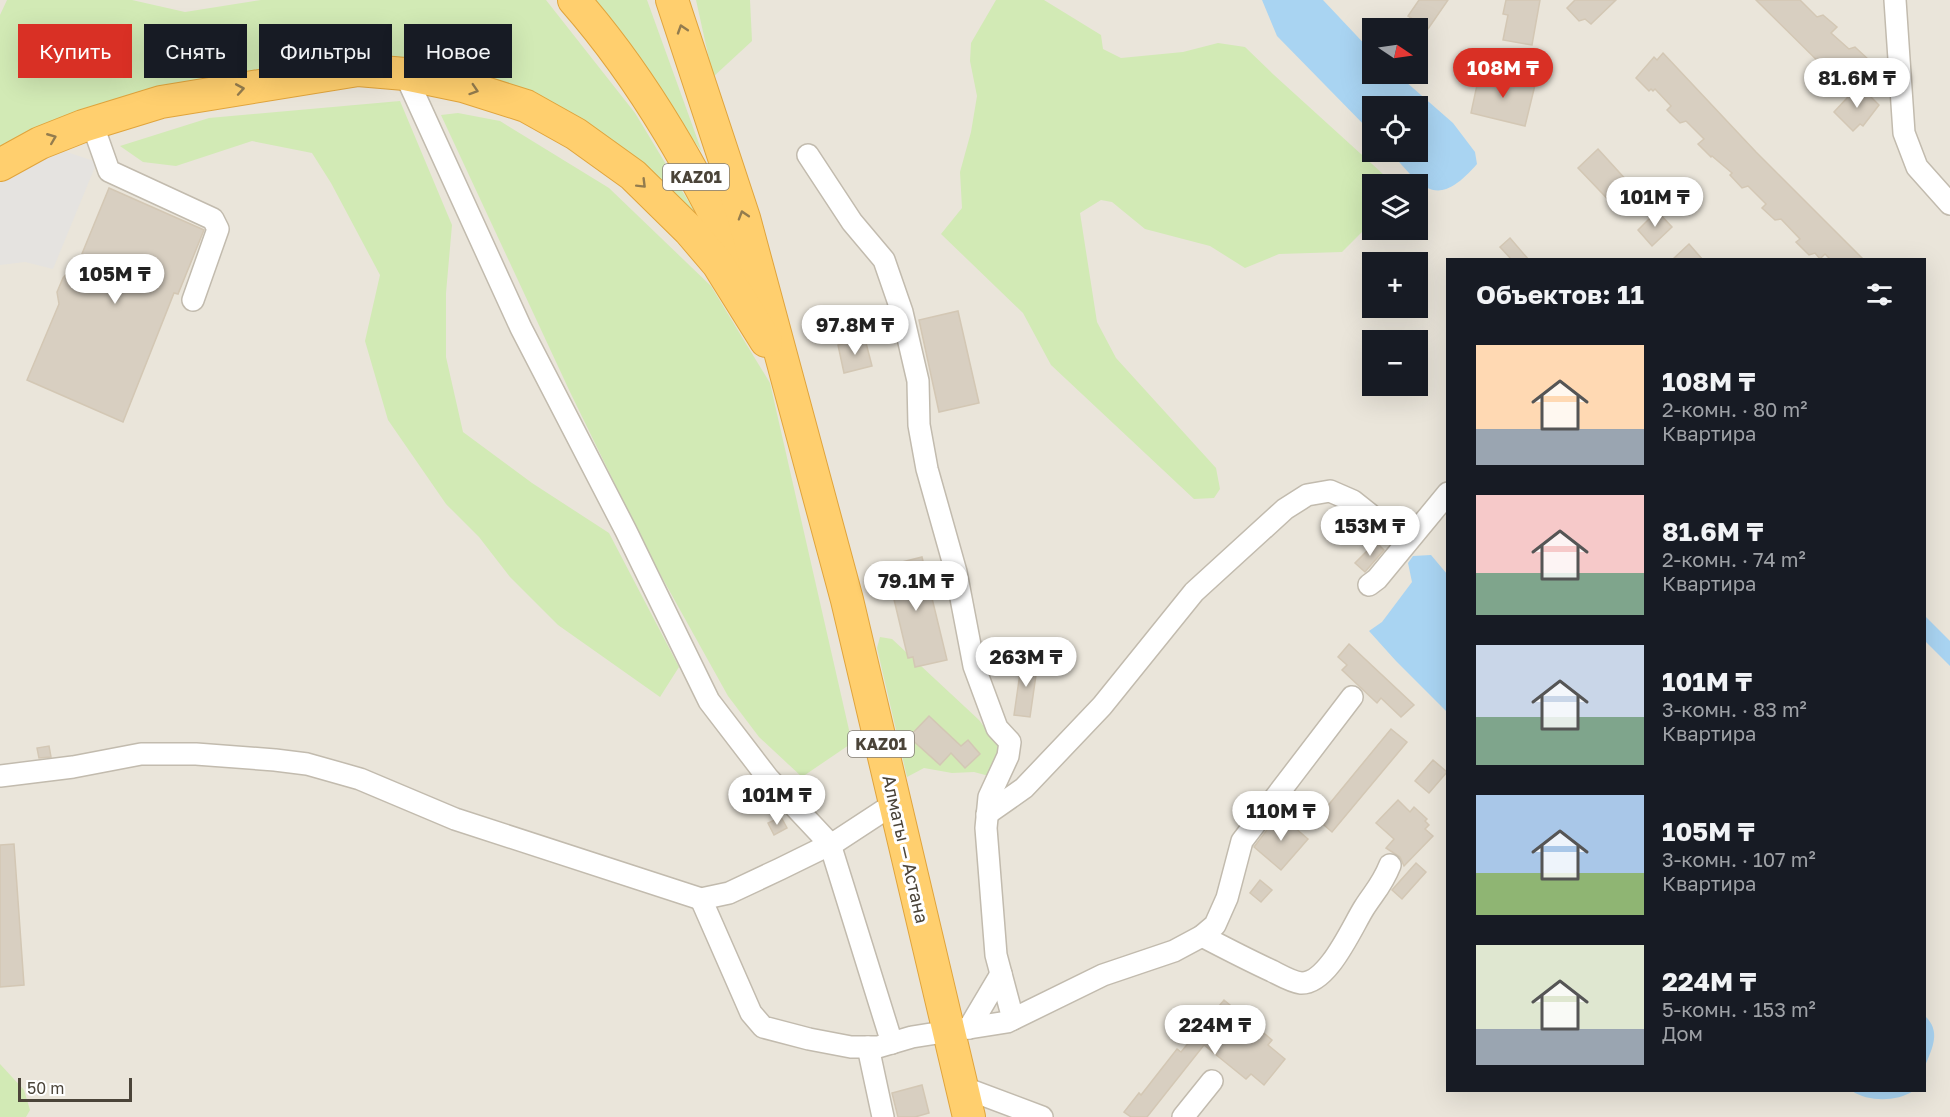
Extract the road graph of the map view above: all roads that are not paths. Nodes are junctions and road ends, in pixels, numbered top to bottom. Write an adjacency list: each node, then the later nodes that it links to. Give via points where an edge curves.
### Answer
1 (574, 0): 12 (highway, KАZ01, via 652,103 693,171 753,293)
2 (672, 0): 12 (highway, KАZ01, one-way to 2, via 744,218)
3 (1895, 0): 10 (street, via 1904,133 1917,167)
4 (404, 74): 7 (highway, KАZ01, one-way to 4, via 161,102 358,70)
5 (407, 78): 20 (street, via 521,328 709,701 768,778)
6 (424, 78): 12 (highway, KАZ01, one-way to 12, via 526,106 576,134 633,175 718,264)
7 (92, 123): 9 (highway, KАZ01, one-way to 7, via 40,143); 11 (street, via 109,171 213,219 218,229)
8 (808, 154): 19 (street, via 852,222 884,260 902,312 918,381 927,469 956,572 974,666 997,728 1010,742 1008,756 989,797)
9 (0, 165)
10 (1950, 204)
11 (193, 300)
12 (785, 373): 18 (highway, Алматы — Астана / KАZ01, via 847,600)
13 (1446, 495): 14 (street)
14 (1406, 543): 15 (street); 19 (street, via 1353,501 1330,491 1307,495 1285,509 1194,592 1102,706 1024,788)
15 (1369, 585)
16 (1352, 697): 23 (street, via 1242,842 1227,898 1215,925)
17 (0, 776): 22 (street, via 141,754 196,754 307,765 360,779 455,819)
18 (895, 803): 20 (street); 26 (highway, Алматы — Астана / KАZ01)
19 (987, 814): 24 (street, via 996,955)
20 (830, 844): 22 (street, via 729,893); 27 (street)
21 (1390, 866): 23 (street, via 1383,884 1365,906 1337,955 1312,981 1283,976)
22 (701, 899): 28 (street, via 751,1013 763,1027 851,1047)
23 (1202, 936): 25 (street, via 1174,951 1103,975)
24 (1001, 974): 25 (street); 26 (street)
25 (1013, 1019): 26 (street)
26 (959, 1029): 27 (street); 30 (highway, Алматы — Астана / KАZ01)
27 (892, 1043): 28 (street)
28 (868, 1047): 31 (street)
29 (1212, 1081): 34 (street)
30 (962, 1087): 32 (highway, Алматы — Астана / KАZ01); 33 (street)
31 (883, 1117)
32 (969, 1117)
33 (1042, 1117)
34 (1183, 1117)

